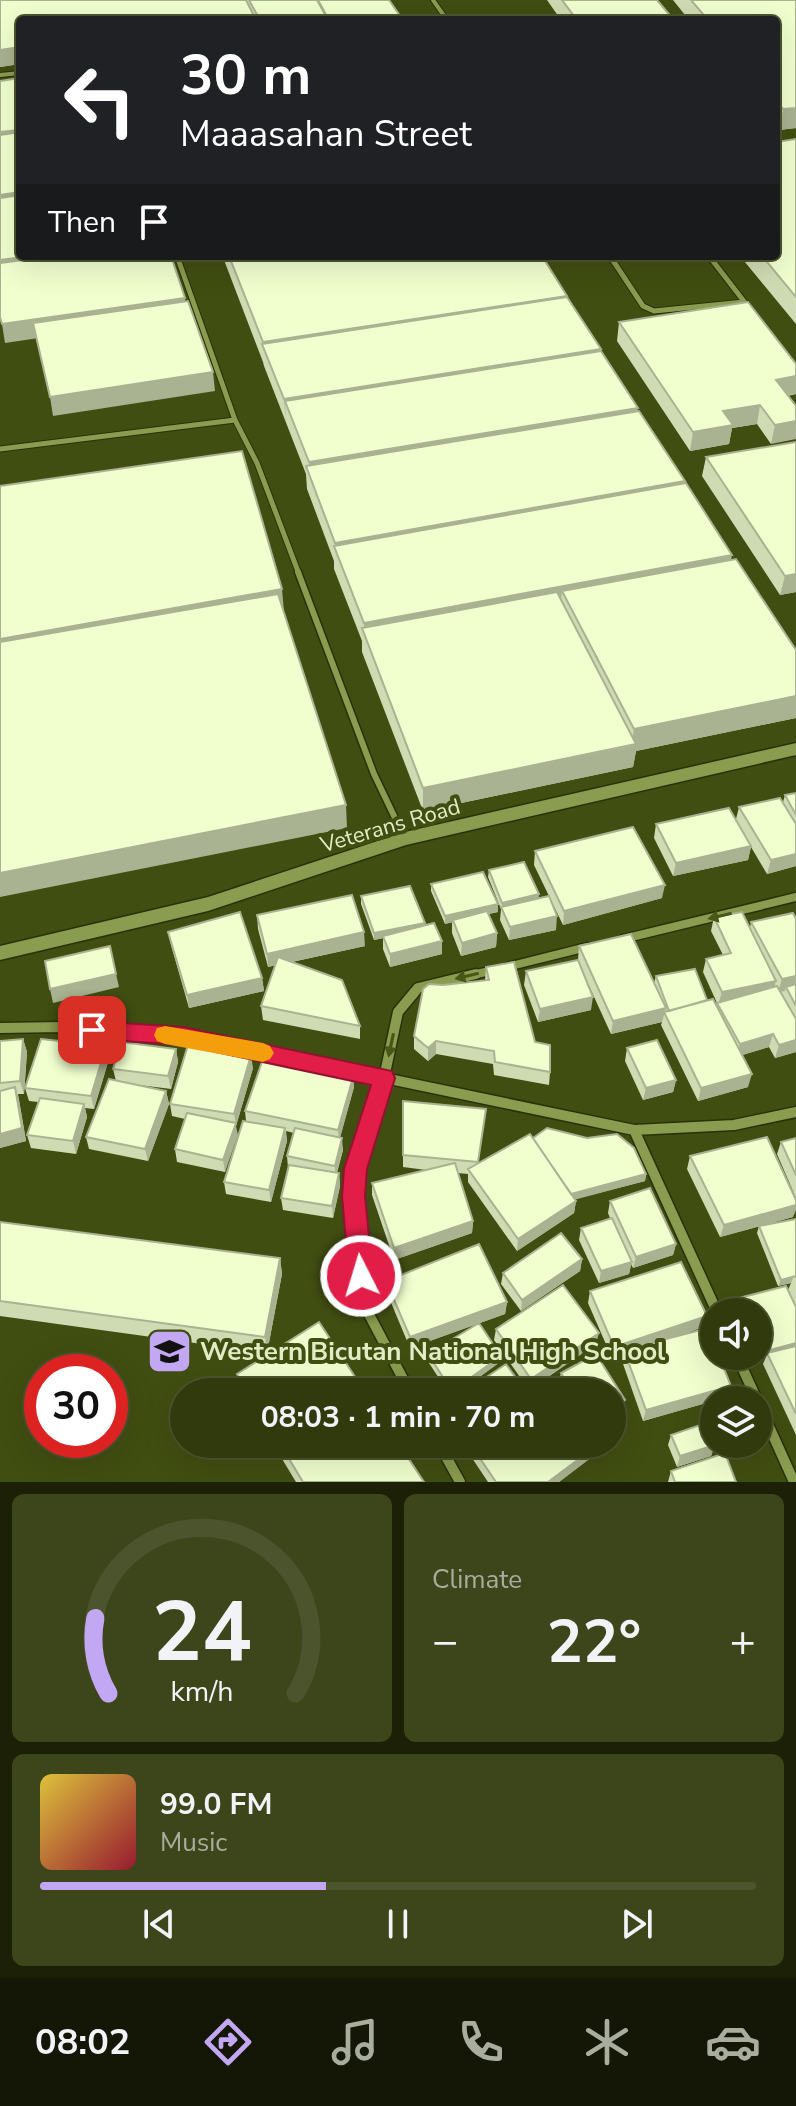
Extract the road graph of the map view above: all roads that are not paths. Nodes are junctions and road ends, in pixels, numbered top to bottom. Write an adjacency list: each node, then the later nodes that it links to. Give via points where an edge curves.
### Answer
1 (178, 260): 6 (lane)
2 (613, 260): 4 (lane, via 643,306 654,311)
3 (712, 260): 4 (lane)
4 (744, 302): 5 (lane)
5 (753, 313)
6 (235, 420): 7 (lane); 9 (lane, via 257,463 374,774)
7 (0, 449)
8 (796, 749): 9 (street, Veterans Road)
9 (405, 839): 13 (street, Veterans Road, via 208,904)
10 (796, 897): 11 (street, one-way to 11)
11 (614, 941)
12 (599, 945): 15 (street, one-way to 15, via 418,988 398,1012)
13 (0, 953)
14 (0, 1028): 15 (street, via 183,1036)
15 (384, 1078): 17 (street); 19 (street, via 355,1169 354,1196 363,1303)
16 (796, 1112): 17 (street, via 734,1125)
17 (634, 1130): 18 (street)
18 (711, 1298)
19 (403, 1378)
20 (772, 1432): 23 (street)
21 (447, 1458): 22 (street)
22 (460, 1482)
23 (794, 1482)

